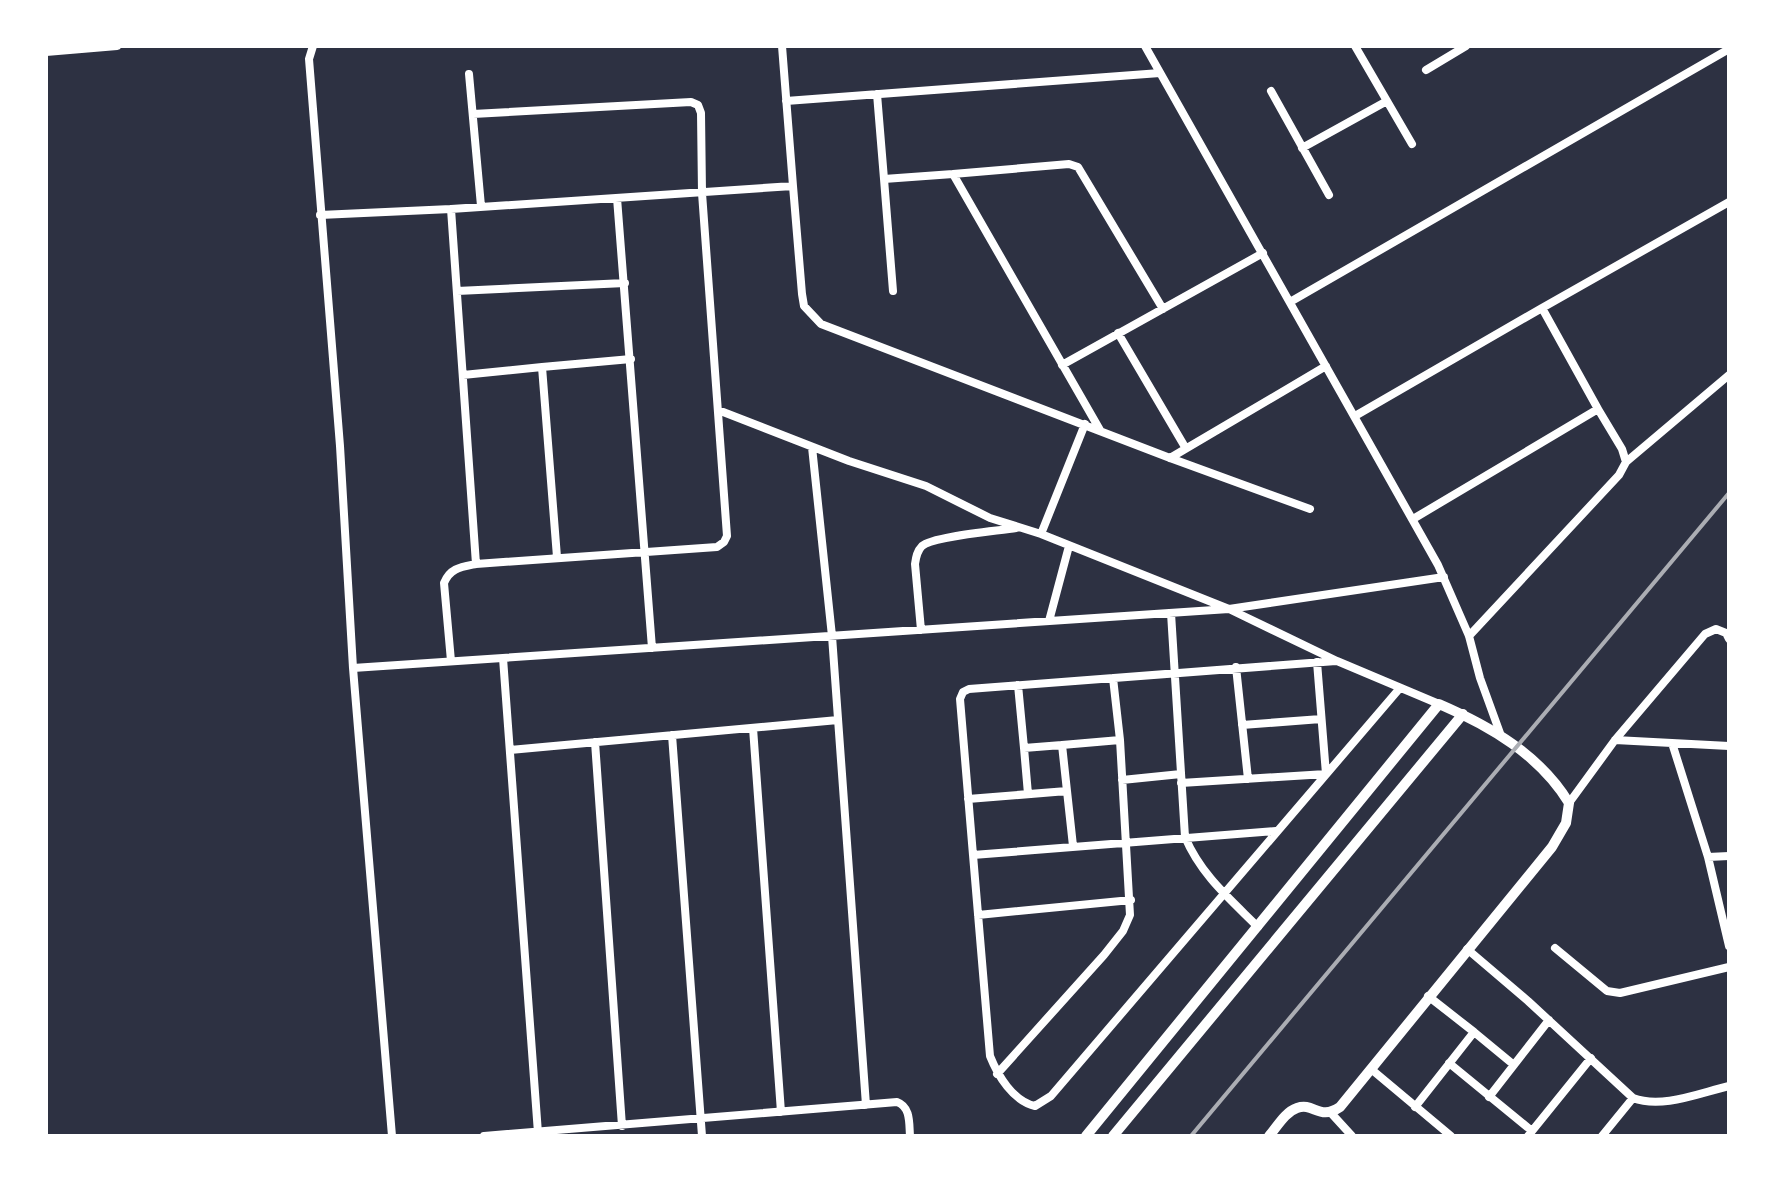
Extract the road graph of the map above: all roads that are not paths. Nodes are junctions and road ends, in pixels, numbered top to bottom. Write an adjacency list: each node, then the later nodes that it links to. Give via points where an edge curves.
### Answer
1 (117, 46): 8 (street)
2 (313, 46): 28 (street, via 309,59)
3 (782, 46): 14 (street)
4 (1145, 46): 10 (street)
5 (1355, 46): 15 (street)
6 (1466, 46): 9 (street)
7 (1729, 49): 33 (street)
8 (46, 52)
9 (1426, 70)
10 (1160, 73): 13 (street); 29 (street)
11 (469, 74): 16 (street)
12 (1271, 91): 18 (street)
13 (877, 94): 14 (street); 20 (street)
14 (786, 101): 21 (street)
15 (1387, 101): 17 (street); 18 (street)
16 (473, 114): 22 (street, via 691,102 701,113); 26 (street)
17 (1412, 144)
18 (1302, 148): 23 (street)
19 (953, 174): 20 (street); 35 (street, via 1078,167); 38 (street)
20 (884, 179): 32 (street)
21 (793, 186): 22 (street); 46 (street, via 802,294 811,316)
22 (702, 193): 24 (street); 44 (street)
23 (1329, 195)
24 (617, 198): 26 (street); 30 (street)
25 (1729, 202): 34 (street)
26 (481, 206): 27 (street)
27 (451, 209): 28 (street); 31 (street)
28 (320, 215): 74 (street)
29 (1263, 253): 33 (street); 35 (street)
30 (625, 283): 31 (street); 37 (street)
31 (457, 291): 41 (street)
32 (893, 291)
33 (1290, 302): 39 (street)
34 (1542, 308): 43 (street); 45 (street)
35 (1163, 309): 36 (street)
36 (1118, 333): 38 (street); 49 (street)
37 (631, 359): 40 (street); 57 (street)
38 (1062, 365): 47 (street)
39 (1326, 366): 45 (street); 49 (street)
40 (542, 367): 41 (street); 58 (street)
41 (463, 375): 59 (street)
42 (1729, 375): 51 (street)
43 (1598, 409): 51 (street); 53 (street)
44 (718, 410): 48 (street); 57 (street, via 724,542 717,547)
45 (1355, 416): 53 (street)
46 (1085, 424): 47 (street); 55 (street)
47 (1101, 430): 50 (street)
48 (812, 447): 54 (street, via 926,486); 65 (street)
49 (1185, 447): 50 (street)
50 (1170, 458): 52 (street)
51 (1626, 462): 66 (street)
52 (1310, 509)
53 (1413, 519): 60 (street)
54 (1016, 528): 55 (street); 64 (street, via 921,547 915,564)
55 (1041, 534): 56 (street)
56 (1069, 546): 61 (street); 63 (street)
57 (645, 551): 58 (street); 68 (street)
58 (557, 557): 59 (street)
59 (476, 564): 70 (street, via 455,569 444,583)
60 (1444, 577): 61 (street); 66 (street)
61 (1229, 609): 62 (street); 71 (street)
62 (1171, 613): 63 (street); 75 (street)
63 (1049, 621): 64 (street)
64 (921, 630): 65 (street)
65 (832, 636): 68 (street); 82 (street)
66 (1469, 636): 85 (street)
67 (1729, 639): 88 (street, via 1716,629 1705,634)
68 (652, 648): 69 (street)
69 (503, 658): 70 (street); 94 (street)
70 (451, 661): 74 (street)
71 (1337, 661): 72 (street); 78 (street)
72 (1317, 662): 73 (street); 81 (street)
73 (1236, 667): 75 (street); 83 (street)
74 (353, 668): 137 (street)
75 (1175, 672): 76 (street); 96 (street)
76 (1113, 678): 77 (street); 87 (street)
77 (1018, 685): 93 (street); 101 (street, via 963,692)
78 (1400, 688): 79 (street); 95 (street)
79 (1439, 704): 80 (street); 113 (street)
80 (1463, 714): 85 (street); 142 (street)
81 (1321, 719): 83 (street); 95 (street)
82 (838, 720): 84 (street); 129 (street)
83 (1242, 725): 97 (street)
84 (753, 728): 86 (street); 131 (street)
85 (1500, 733): 102 (street, via 1558,786)
86 (672, 735): 89 (street); 133 (street)
87 (1120, 740): 91 (street); 98 (street)
88 (1615, 740): 90 (street); 102 (street)
89 (595, 742): 94 (street); 134 (street)
90 (1672, 743): 92 (street); 109 (street)
91 (1062, 745): 93 (street); 99 (street)
92 (1729, 746)
93 (1024, 748): 100 (street)
94 (510, 750): 135 (street)
95 (1326, 774): 97 (street); 103 (street)
96 (1181, 778): 97 (street); 98 (street); 104 (street)
97 (1248, 779)
98 (1122, 780): 105 (street)
99 (1067, 791): 100 (street); 106 (street)
100 (1028, 794): 101 (street)
101 (968, 799): 107 (street)
102 (1569, 803): 116 (street, via 1566,823 1552,847)
103 (1276, 831): 104 (street); 110 (street)
104 (1185, 837): 105 (street); 110 (street, via 1193,857)
105 (1127, 842): 106 (street); 111 (street)
106 (1073, 846): 107 (street)
107 (973, 855): 112 (street)
108 (1729, 856): 109 (street)
109 (1708, 857): 114 (street)
110 (1223, 893): 113 (street); 125 (street, via 1044,1103 1027,1104)
111 (1131, 900): 112 (street); 125 (street, via 1123,931)
112 (978, 915): 125 (street, via 990,1056)
113 (1258, 927): 141 (street)
114 (1729, 946)
115 (1555, 948): 117 (street, via 1597,985 1620,993)
116 (1467, 949): 118 (street); 119 (street)
117 (1729, 967)
118 (1428, 996): 120 (street); 124 (street)
119 (1549, 1020): 121 (street); 123 (street)
120 (1474, 1032): 122 (street); 123 (street)
121 (1591, 1058): 128 (street); 136 (street)
122 (1449, 1063): 127 (street); 130 (street)
123 (1514, 1065): 127 (street)
124 (1371, 1069): 130 (street); 132 (street)
125 (997, 1074)
126 (1729, 1086): 128 (street, via 1661,1102)
127 (1489, 1097): 136 (street)
128 (1633, 1098): 146 (street)
129 (866, 1105): 131 (street); 140 (street, via 903,1104)
130 (1415, 1107): 145 (street)
131 (781, 1112): 133 (street)
132 (1331, 1113): 143 (street, via 1298,1107); 144 (street)
133 (701, 1119): 134 (street); 139 (street)
134 (622, 1126): 135 (street)
135 (538, 1133): 138 (street)
136 (1530, 1134)
137 (392, 1136)
138 (484, 1136)
139 (702, 1136)
140 (910, 1136)
141 (1086, 1136)
142 (1113, 1136)
143 (1269, 1136)
144 (1352, 1136)
145 (1451, 1136)
146 (1602, 1136)

